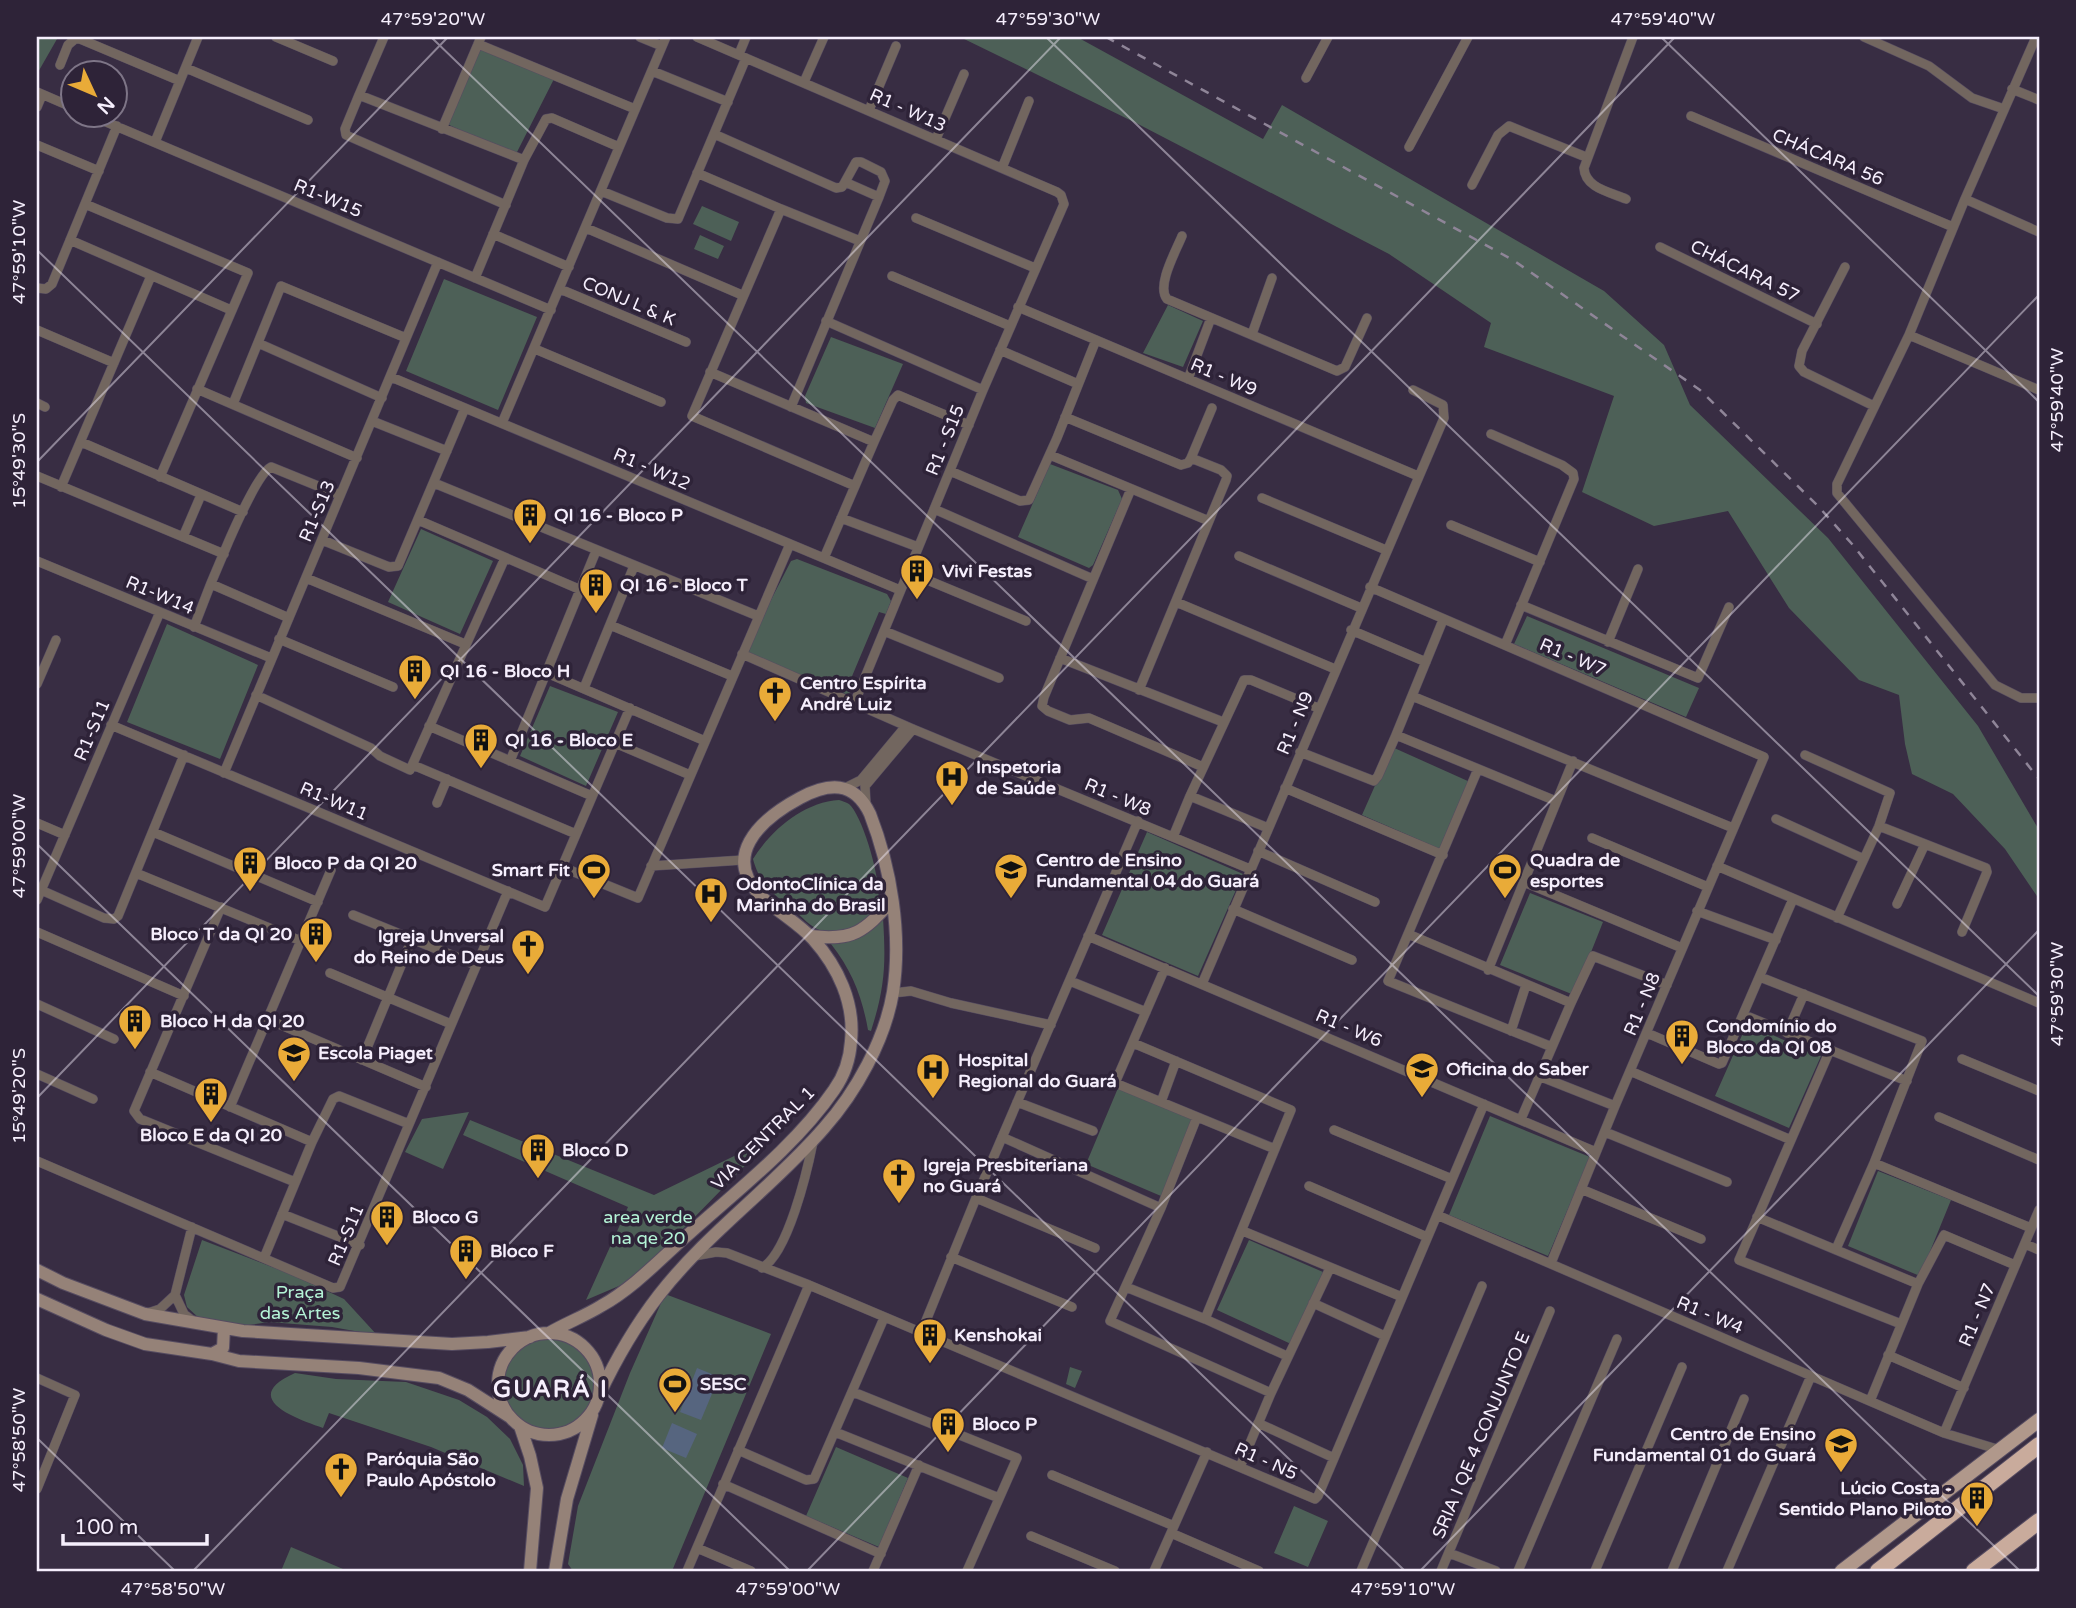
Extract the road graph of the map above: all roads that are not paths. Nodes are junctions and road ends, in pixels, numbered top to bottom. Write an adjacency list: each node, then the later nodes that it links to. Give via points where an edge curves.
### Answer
1 (198, 37): 21 (street)
2 (276, 37): 20 (street)
3 (384, 37): 29 (street)
4 (640, 37): 14 (street)
5 (697, 37): 16 (street, R1 - W13)
6 (746, 37): 16 (street)
7 (824, 37): 26 (street)
8 (1328, 37): 24 (street)
9 (1468, 37): 48 (street)
10 (1633, 37): 49 (street)
11 (1864, 37): 36 (street, via 1929,66 1972,98)
12 (2036, 37): 27 (street)
13 (480, 40): 35 (street); 40 (street)
14 (664, 42): 22 (street)
15 (897, 46): 37 (street)
16 (742, 56): 26 (street, R1 - W13); 33 (street)
17 (62, 60): 19 (street, via 68,45 80,39)
18 (130, 60): 25 (street)
19 (130, 60)
20 (333, 61)
21 (186, 68): 25 (street); 39 (street)
22 (652, 71): 33 (street); 35 (street)
23 (964, 74): 44 (street)
24 (1306, 78)
25 (180, 81): 45 (street)
26 (804, 82): 37 (street, R1 - W13)
27 (2012, 89): 30 (street); 36 (street)
28 (39, 94): 32 (street); 34 (street)
29 (359, 95): 40 (street); 62 (street, via 345,135)
30 (2039, 100)
31 (1029, 101): 51 (street)
32 (60, 102)
33 (727, 102): 43 (street)
34 (37, 107)
35 (635, 109): 47 (street)
36 (2004, 109): 60 (street)
37 (869, 110): 44 (street, R1 - W13)
38 (1691, 116): 65 (street, CHÁCARA 56)
39 (308, 120)
40 (442, 129): 50 (street)
41 (115, 130): 52 (street)
42 (126, 130): 45 (street, R1-W15)
43 (714, 134): 53 (street); 54 (street, via 836,188)
44 (936, 139): 51 (street, R1 - W13)
45 (155, 142): 73 (street, R1-W15)
46 (37, 145): 52 (street)
47 (620, 147): 50 (street, via 548,118); 56 (street)
48 (1409, 147)
49 (1587, 157): 55 (street, via 1505,127); 59 (street, via 1584,169 1590,183)
50 (524, 160): 62 (street)
51 (1002, 168): 57 (street, R1 - W13)
52 (99, 171): 61 (street)
53 (697, 173): 56 (street, via 675,220); 63 (street)
54 (845, 182): 58 (street); 58 (street, via 854,164 861,162 885,177)
55 (1472, 185)
56 (601, 191): 66 (street)
57 (1057, 192): 76 (street, R1 - S15, via 1064,204)
58 (878, 197): 71 (street)
59 (1626, 198)
60 (1965, 199): 65 (street); 67 (street)
61 (85, 204): 70 (street); 85 (street, via 248,273)
62 (506, 205): 68 (street)
63 (781, 209): 71 (street); 83 (street)
64 (916, 218): 76 (street)
65 (1953, 227): 94 (street)
66 (586, 228): 74 (street); 83 (street)
67 (2039, 232)
68 (494, 234): 74 (street); 79 (street)
69 (1182, 236): 88 (street, via 1162,291 1167,299)
70 (69, 240): 77 (street); 81 (street, via 51,284)
71 (859, 242): 89 (street)
72 (1660, 247): 90 (street, CHÁCARA 57)
73 (438, 262): 79 (street, R1-W15); 95 (street, R1-S13)
74 (569, 267): 82 (street)
75 (1845, 267): 90 (street)
76 (1035, 268): 84 (street, R1 - S15)
77 (151, 276): 85 (street); 101 (street)
78 (892, 276): 91 (street)
79 (475, 278): 86 (street, R1-W15)
80 (1272, 278): 93 (street)
81 (37, 288)
82 (560, 289): 86 (street); 97 (street, CONJ L & K)
83 (742, 295): 102 (street)
84 (1018, 307): 91 (street, R1 - S15); 96 (street, R1 - W9)
85 (231, 310): 106 (street)
86 (551, 310): 99 (street)
87 (1367, 317): 93 (street, via 1339,371)
88 (1211, 318): 93 (street); 104 (street)
89 (826, 321): 107 (street); 114 (street)
90 (1817, 324): 113 (street, via 1799,361 1801,369)
91 (1010, 326): 100 (street, R1 - S15)
92 (37, 330): 101 (street)
93 (1252, 334)
94 (1909, 335): 109 (street); 113 (street)
95 (407, 338): 98 (street, via 281,286); 103 (street, R1-S13)
96 (1096, 340): 104 (street, R1 - W9); 105 (street)
97 (686, 342)
98 (258, 343): 110 (street); 112 (street)
99 (535, 349): 111 (street); 119 (street)
100 (1000, 351): 105 (street); 107 (street, R1 - S15)
101 (114, 363): 122 (street)
102 (710, 372): 114 (street); 134 (street, via 692,416)
103 (391, 377): 110 (street, R1-S13); 115 (street, R1 - W12)
104 (1188, 379): 130 (street, R1 - W9)
105 (1078, 384): 117 (street)
106 (197, 388): 112 (street); 131 (street)
107 (983, 390): 120 (street, R1 - S15)
108 (1413, 390): 130 (street, R1 - N9, via 1439,401 1445,409)
109 (2039, 390)
110 (382, 398): 118 (street, R1-S13)
111 (661, 402)
112 (233, 404): 126 (street)
113 (1874, 406): 198 (street, via 1836,493 1995,685 2021,698)
114 (791, 407): 123 (street)
115 (466, 408): 119 (street, R1 - W12); 124 (street)
116 (1212, 408): 127 (street)
117 (1065, 417): 125 (street); 127 (street, via 1177,465)
118 (372, 421): 124 (street); 126 (street, R1-S13)
119 (502, 423): 147 (street, R1 - W12)
120 (969, 425): 123 (street, via 898,396); 128 (street, R1 - S15)
121 (1492, 434): 156 (street, via 1573,472 1573,485)
122 (81, 442): 131 (street); 133 (street)
123 (874, 442): 134 (street)
124 (447, 451): 132 (street)
125 (1050, 455): 128 (street, via 1025,502); 135 (street)
126 (357, 457): 137 (street, R1-S13)
127 (1191, 458): 143 (street, via 1227,476)
128 (950, 471): 139 (street, R1 - S15)
129 (37, 476): 133 (street)
130 (1418, 476): 149 (street, R1 - N9)
131 (160, 477): 136 (street)
132 (434, 483): 142 (street); 150 (street)
133 (61, 486): 145 (street)
134 (855, 486): 141 (street)
135 (1132, 489): 143 (street); 161 (street)
136 (201, 495): 140 (street); 145 (street)
137 (340, 495): 140 (street, via 271,467 261,475); 146 (street, R1-S13)
138 (1262, 498): 149 (street)
139 (934, 509): 148 (street, R1 - S15); 161 (street)
140 (243, 512): 151 (street)
141 (841, 518): 148 (street); 154 (street)
142 (418, 520): 146 (street, via 400,563 393,568); 153 (street)
143 (1209, 521): 166 (street)
144 (1451, 526): 156 (street)
145 (183, 537): 151 (street)
146 (322, 540): 160 (street, R1-S13)
147 (790, 544): 154 (street, R1 - W12); 171 (street)
148 (918, 547): 159 (street, R1 - S15)
149 (1386, 550): 163 (street, R1 - N9)
150 (596, 551): 157 (street); 164 (street)
151 (224, 554): 162 (street)
152 (1239, 556): 169 (street)
153 (505, 558): 164 (street); 182 (street)
154 (824, 558): 165 (street, R1 - W12)
155 (37, 561): 170 (street, R1-W14)
156 (1540, 562): 167 (street)
157 (634, 566): 171 (street); 175 (street)
158 (1638, 569): 181 (street)
159 (908, 572): 165 (street, R1 - S15); 174 (street)
160 (306, 578): 172 (street, R1-S13); 182 (street)
161 (1093, 579): 186 (street)
162 (211, 584): 172 (street); 176 (street)
163 (1370, 587): 169 (street, R1 - N9); 173 (street, R1 - W7)
164 (581, 590): 189 (street)
165 (900, 590): 177 (street, R1 - S15)
166 (1176, 602): 188 (street); 195 (street)
167 (1521, 605): 181 (street); 183 (street)
168 (1729, 607): 181 (street, via 1698,678)
169 (1361, 608): 178 (street, R1 - N9)
170 (160, 612): 176 (street, R1-W14); 203 (street, R1-S11)
171 (758, 616): 184 (street)
172 (289, 618): 179 (street, R1-S13)
173 (1443, 620): 183 (street, R1 - W7); 187 (street)
174 (1026, 621)
175 (610, 625): 190 (street); 194 (street)
176 (194, 626): 185 (street, R1-W14)
177 (884, 631): 191 (street); 199 (street, R1 - S15)
178 (1351, 631): 187 (street); 188 (street, R1 - N9)
179 (279, 639): 185 (street, R1-S13); 193 (street)
180 (56, 640): 192 (street)
181 (1608, 642)
182 (466, 644): 204 (street)
183 (1505, 645): 212 (street, R1 - W7)
184 (742, 654): 190 (street); 199 (street, R1 - W8)
185 (271, 658): 196 (street, R1-S13)
186 (1060, 659): 195 (street); 216 (street, via 1042,702 1044,708 1070,720 1089,718)
187 (1426, 662): 197 (street)
188 (1335, 669): 201 (street, R1 - N9)
189 (547, 673): 194 (street); 213 (street)
190 (732, 676): 207 (street)
191 (999, 678)
192 (37, 684)
193 (393, 688)
194 (584, 688): 200 (street)
195 (1139, 690): 202 (street)
196 (256, 695): 215 (street, via 371,748 380,757 410,770); 218 (street, R1-S13)
197 (1412, 696): 206 (street); 214 (street)
198 (2039, 698)
199 (854, 705): 205 (street, R1 - W8)
200 (630, 708): 207 (street); 208 (street)
201 (1318, 708): 202 (street, via 1247,679); 209 (street, R1 - N9)
202 (1223, 722): 216 (street)
203 (111, 724): 210 (street, R1-W11); 236 (street, R1-S11)
204 (429, 726): 213 (street); 215 (street)
205 (909, 728): 221 (street, via 861,780); 227 (street, via 865,786); 229 (street, R1 - W8)
206 (1396, 735): 209 (street, via 1374,780); 217 (street)
207 (705, 741): 219 (street)
208 (615, 743): 219 (street); 223 (street)
209 (1300, 752): 222 (street, R1 - N9)
210 (184, 755): 218 (street, R1-W11); 234 (street)
211 (1805, 755): 231 (street, via 1888,791)
212 (1764, 757): 233 (street, R1 - N8)
213 (510, 761): 223 (street)
214 (1573, 761): 225 (street); 233 (street)
215 (413, 765): 220 (street)
216 (1203, 767): 224 (street)
217 (1478, 769): 225 (street); 241 (street)
218 (224, 773): 253 (street, R1-W11)
219 (690, 775): 244 (street)
220 (447, 779): 226 (street); 235 (street)
221 (845, 788): 227 (main road); 243 (main road, via 818,788 796,800 758,830 746,844)
222 (1285, 788): 232 (street, R1 - N9); 241 (street)
223 (592, 796): 235 (street)
224 (1190, 796): 232 (street); 237 (street)
225 (1556, 801): 250 (street)
226 (437, 803)
227 (866, 804): 256 (main road, VIA CENTRAL 1)
228 (1776, 819): 242 (street)
229 (1138, 821): 237 (street, R1 - W8); 269 (street)
230 (37, 824): 236 (street)
231 (1879, 826): 239 (street); 242 (street)
232 (1268, 828): 240 (street, R1 - N9)
233 (1733, 828): 245 (street, R1 - N8)
234 (153, 832): 249 (street); 257 (street)
235 (576, 834): 246 (street)
236 (65, 835): 252 (street, R1-S11)
237 (1173, 837): 247 (street, R1 - W8)
238 (1592, 838): 251 (street)
239 (1924, 844): 259 (street); 266 (street, via 1987,870)
240 (1258, 851): 247 (street, R1 - N9); 258 (street)
241 (1443, 855): 267 (street)
242 (1864, 859): 264 (street)
243 (743, 860): 244 (street); 268 (main road, VIA CENTRAL 1, via 752,886)
244 (652, 866): 246 (street, via 638,898)
245 (1717, 866): 251 (street, R1 - N8); 254 (street)
246 (562, 867): 253 (street, R1-W11, via 545,907)
247 (1250, 869): 261 (street, R1 - N9)
248 (331, 870): 257 (street)
249 (136, 873): 252 (street, via 114,919); 260 (street)
250 (1524, 882): 273 (street); 277 (street)
251 (1708, 887): 262 (street, R1 - N8)
252 (41, 890): 255 (street, R1-S11)
253 (508, 891): 275 (street, R1-S11)
254 (1793, 899): 264 (street); 271 (street)
255 (37, 900)
256 (892, 901): 268 (main road, via 857,933 838,938); 279 (main road, VIA CENTRAL 1)
257 (318, 902): 272 (street)
258 (1375, 902)
259 (1898, 904)
260 (222, 907): 272 (street); 288 (street)
261 (1233, 909): 274 (street); 282 (street, R1 - N9)
262 (1698, 911): 271 (street); 273 (street, R1 - N8)
263 (353, 915): 270 (street)
264 (1838, 918): 291 (street)
265 (37, 932): 288 (street)
266 (1962, 932)
267 (1408, 934): 277 (street); 298 (street, via 1388,981)
268 (811, 936): 385 (main road, VIA CENTRAL 1, via 832,965 848,1002 852,1040 836,1088 755,1175 631,1285)
269 (1088, 936): 276 (street, R1 - W6); 281 (street)
270 (412, 939): 275 (street); 289 (street)
271 (1776, 940): 280 (street)
272 (301, 941): 295 (street)
273 (1682, 948): 284 (street, R1 - N8)
274 (1352, 960)
275 (476, 965): 296 (street, R1-S11)
276 (1165, 968): 282 (street, R1 - W6); 293 (street)
277 (1488, 970): 283 (street)
278 (330, 973): 289 (street)
279 (894, 975): 285 (street); 286 (main road, VIA CENTRAL 1)
280 (1760, 977): 287 (street); 294 (street)
281 (1070, 981): 293 (street); 297 (street)
282 (1202, 984): 318 (street, R1 - W6)
283 (1526, 985): 290 (street); 298 (street)
284 (1667, 985): 290 (street, via 1593,956); 299 (street, R1 - N8)
285 (911, 991): 286 (street); 297 (street)
286 (892, 993): 329 (main road, VIA CENTRAL 1, via 881,1033 862,1072)
287 (1804, 994): 300 (street); 312 (street, via 1922,1041)
288 (184, 996): 309 (street)
289 (388, 998): 296 (street); 306 (street)
290 (1571, 1003): 303 (street)
291 (2039, 1003)
292 (37, 1004): 301 (street)
293 (1146, 1012): 302 (street)
294 (1744, 1015): 299 (street, via 1721,1064); 300 (street)
295 (267, 1019): 306 (street); 320 (street)
296 (451, 1024): 313 (street, R1-S11)
297 (1051, 1026): 316 (street)
298 (1511, 1031): 303 (street)
299 (1647, 1033): 308 (street, R1 - N8)
300 (1787, 1033): 304 (street)
301 (114, 1039)
302 (1133, 1044): 307 (street); 317 (street, via 1115,1083)
303 (1552, 1047): 311 (street)
304 (1830, 1050): 312 (street); 330 (street)
305 (1962, 1059): 314 (street)
306 (362, 1060): 313 (street)
307 (1175, 1061): 317 (street); 332 (street, via 1291,1110)
308 (1630, 1071): 319 (street, R1 - N8); 330 (street)
309 (150, 1072): 320 (street); 338 (street, via 134,1111 137,1117)
310 (37, 1074): 315 (street)
311 (1539, 1076): 319 (street); 323 (street)
312 (1906, 1081): 336 (street)
313 (426, 1087): 324 (street, R1-S11)
314 (2039, 1091)
315 (93, 1099)
316 (1017, 1101): 326 (street); 328 (street)
317 (1161, 1102): 321 (street)
318 (1484, 1104): 323 (street, R1 - W6); 337 (street, R1 - N5)
319 (1615, 1106): 327 (street, R1 - N8)
320 (230, 1107): 331 (street)
321 (1197, 1117): 332 (street); 343 (street)
322 (1940, 1117): 334 (street)
323 (1521, 1119): 333 (street, R1 - W6)
324 (410, 1125): 331 (street, via 339,1096 331,1101); 354 (street, R1-S11)
325 (1334, 1130): 337 (street)
326 (1093, 1131)
327 (1605, 1132): 333 (street, R1 - N8); 339 (street)
328 (1002, 1138): 342 (street); 343 (street)
329 (813, 1140): 358 (main road, VIA CENTRAL 1); 361 (street, via 804,1185)
330 (1791, 1140): 347 (street)
331 (312, 1142): 338 (street)
332 (1275, 1149): 350 (street)
333 (1596, 1152): 341 (street, R1 - N8)
334 (2039, 1160)
335 (37, 1161): 348 (street, R1-S11)
336 (1874, 1163): 349 (street); 356 (street)
337 (1452, 1179): 346 (street, R1 - N5)
338 (295, 1182): 345 (street)
339 (1727, 1182)
340 (1309, 1186): 351 (street)
341 (1581, 1189): 352 (street); 362 (street, R1 - N8)
342 (976, 1198): 355 (street); 359 (street)
343 (1161, 1208): 371 (street)
344 (2039, 1210): 349 (street, R1 - N7)
345 (282, 1214): 354 (street); 360 (street)
346 (1437, 1215): 351 (street, R1 - N5); 362 (street, R1 - W4)
347 (1757, 1217): 356 (street); 381 (street, via 1739,1260)
348 (192, 1227): 360 (street, R1-S11); 372 (street)
349 (2031, 1228): 353 (street, R1 - N7)
350 (1243, 1231): 365 (street); 380 (street)
351 (1427, 1237): 373 (street, R1 - N5)
352 (1700, 1240)
353 (2025, 1244): 357 (street); 363 (street, R1 - N7)
354 (360, 1245): 360 (street, R1-S11, via 342,1285 336,1288)
355 (1095, 1248)
356 (1836, 1249): 368 (street)
357 (2039, 1250)
358 (693, 1256): 364 (street, R1 - N5, via 721,1252); 384 (main road, VIA CENTRAL 1)
359 (951, 1257): 376 (street); 386 (street)
360 (264, 1258)
361 (772, 1261): 364 (street); 367 (street)
362 (1551, 1263): 394 (street, R1 - W4)
363 (2015, 1265): 368 (street, via 1944,1235); 396 (street, R1 - N7)
364 (762, 1268): 367 (street, R1 - N5)
365 (1329, 1268): 373 (street); 375 (street)
366 (37, 1270): 378 (main road)
367 (778, 1274): 369 (street, R1 - N5)
368 (1918, 1283): 381 (street)
369 (808, 1285): 379 (street, R1 - N5); 410 (street)
370 (1482, 1286): 439 (street)
371 (1126, 1287): 380 (street); 398 (street, via 1110,1321)
372 (175, 1295): 378 (street, via 160,1309); 382 (street, via 191,1321)
373 (1402, 1297): 387 (street, R1 - N5)
374 (37, 1299): 390 (main road, via 145,1344)
375 (1313, 1303): 387 (street); 392 (street)
376 (1072, 1307)
377 (1550, 1311): 427 (street, SRIA I QE 4 CONJUNTO E)
378 (145, 1314): 382 (main road)
379 (884, 1318): 386 (street, R1 - N5); 397 (street)
380 (1205, 1319): 392 (street)
381 (1900, 1324): 391 (street)
382 (205, 1325): 383 (main road)
383 (224, 1328): 388 (main road, via 453,1344); 390 (main road, via 224,1345)
384 (634, 1329): 399 (main road, VIA CENTRAL 1); 418 (main road)
385 (549, 1333): 388 (main road); 399 (main road, via 567,1336 589,1352 600,1377)
386 (921, 1333): 412 (street, R1 - N5)
387 (1385, 1336): 413 (street, R1 - N5)
388 (530, 1337): 404 (main road, via 511,1351 500,1372 502,1403)
389 (1617, 1339): 442 (street)
390 (212, 1354): 404 (main road, via 239,1361 423,1374 468,1390)
391 (1888, 1355): 396 (street); 401 (street)
392 (1287, 1356): 398 (street)
393 (1682, 1367): 443 (street)
394 (1811, 1376): 401 (street, R1 - W4); 445 (street)
395 (37, 1378): 417 (street, via 75,1395)
396 (1964, 1388): 407 (street, R1 - N7)
397 (853, 1392): 406 (street); 422 (street, via 1017,1458)
398 (1271, 1392): 405 (street)
399 (599, 1395): 402 (main road)
400 (1744, 1399): 444 (street)
401 (1870, 1401): 407 (street, R1 - W4)
402 (594, 1408): 404 (main road, via 569,1431 552,1435 535,1433); 418 (main road)
403 (2039, 1420): 411 (main road)
404 (515, 1421): 430 (main road, via 537,1488)
405 (1258, 1423): 413 (street); 416 (street)
406 (835, 1432): 410 (street, via 817,1475 809,1480); 415 (street)
407 (1944, 1433): 408 (street, R1 - W4)
408 (1970, 1442): 411 (street, R1 - W4); 414 (street)
409 (2039, 1445): 447 (highway)
410 (738, 1450): 420 (street)
411 (2000, 1450): 414 (main road)
412 (1207, 1452): 416 (street, R1 - N5); 424 (street)
413 (1334, 1458): 416 (street, R1 - N5, via 1315,1499)
414 (1983, 1463): 446 (main road)
415 (919, 1465): 422 (street); 428 (street)
416 (1240, 1467)
417 (41, 1468): 421 (street)
418 (576, 1468): 431 (main road)
419 (1052, 1475): 424 (street)
420 (723, 1484): 426 (street); 428 (street)
421 (37, 1489)
422 (999, 1498): 435 (street)
423 (2039, 1521): 448 (highway)
424 (1172, 1530): 429 (street); 437 (street)
425 (1031, 1536): 436 (street)
426 (697, 1548): 432 (street); 433 (street)
427 (1449, 1553): 440 (street, SRIA I QE 4 CONJUNTO E); 441 (street)
428 (881, 1554): 434 (street)
429 (1245, 1569): 438 (street)
430 (530, 1571)
431 (555, 1571)
432 (687, 1571)
433 (751, 1571)
434 (873, 1571)
435 (967, 1571)
436 (1115, 1571)
437 (1154, 1571)
438 (1259, 1571)
439 (1361, 1571)
440 (1441, 1571)
441 (1496, 1571)
442 (1518, 1571)
443 (1595, 1571)
444 (1672, 1571)
445 (1727, 1571)
446 (1842, 1571)
447 (1878, 1571)
448 (1974, 1571)

